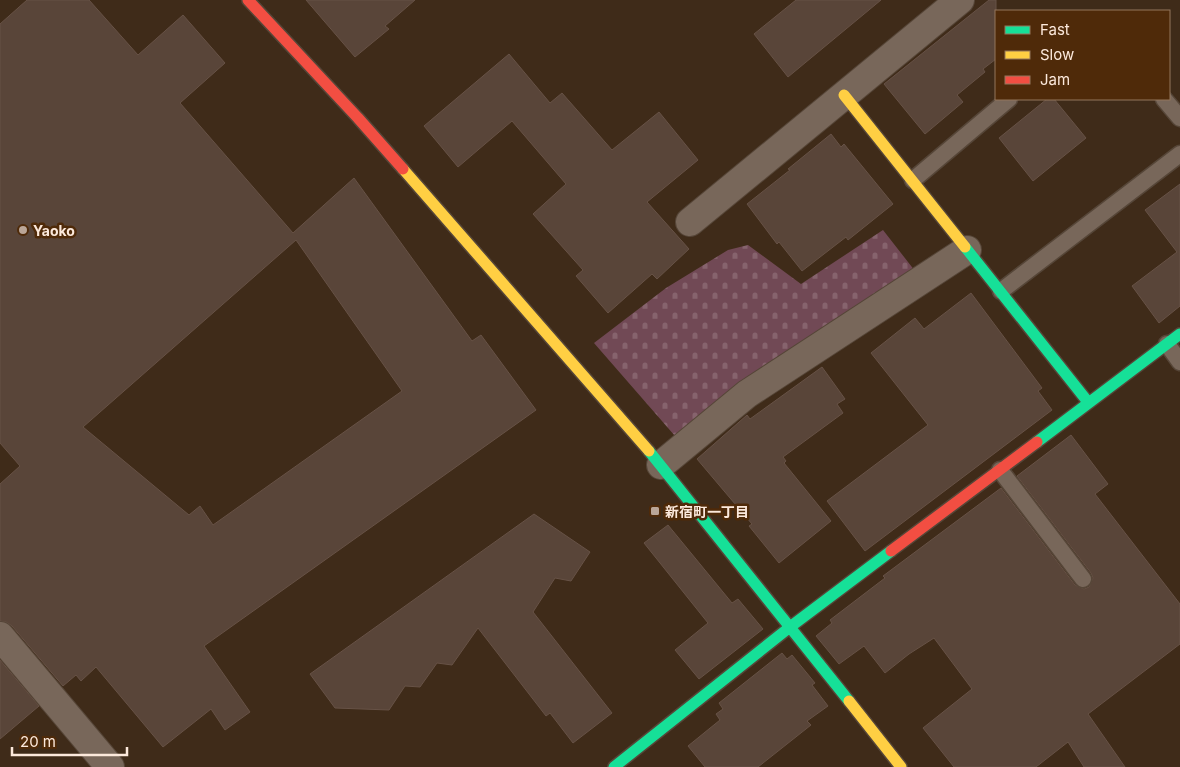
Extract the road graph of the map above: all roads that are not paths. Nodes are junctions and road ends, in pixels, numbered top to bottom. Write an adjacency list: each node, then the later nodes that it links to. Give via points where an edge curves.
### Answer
1 (248, 0): 16 (street, via 364,125)
2 (960, 0): 3 (street)
3 (844, 96): 8 (street); 9 (street)
4 (1008, 100): 8 (lane)
5 (1165, 100): 6 (lane)
6 (1180, 118)
7 (1180, 154): 11 (lane)
8 (912, 180): 10 (street)
9 (690, 222)
10 (967, 250): 11 (street); 16 (street, via 747,394)
11 (1001, 291): 15 (street)
12 (1180, 334): 13 (street)
13 (1167, 344): 14 (lane); 15 (street)
14 (1180, 362)
15 (1088, 402): 17 (street)
16 (661, 465): 19 (street)
17 (1000, 470): 18 (lane); 19 (street)
18 (1083, 579)
19 (790, 627): 22 (street); 23 (street)
20 (0, 636): 21 (street)
21 (110, 767)
22 (614, 767)
23 (901, 767)

